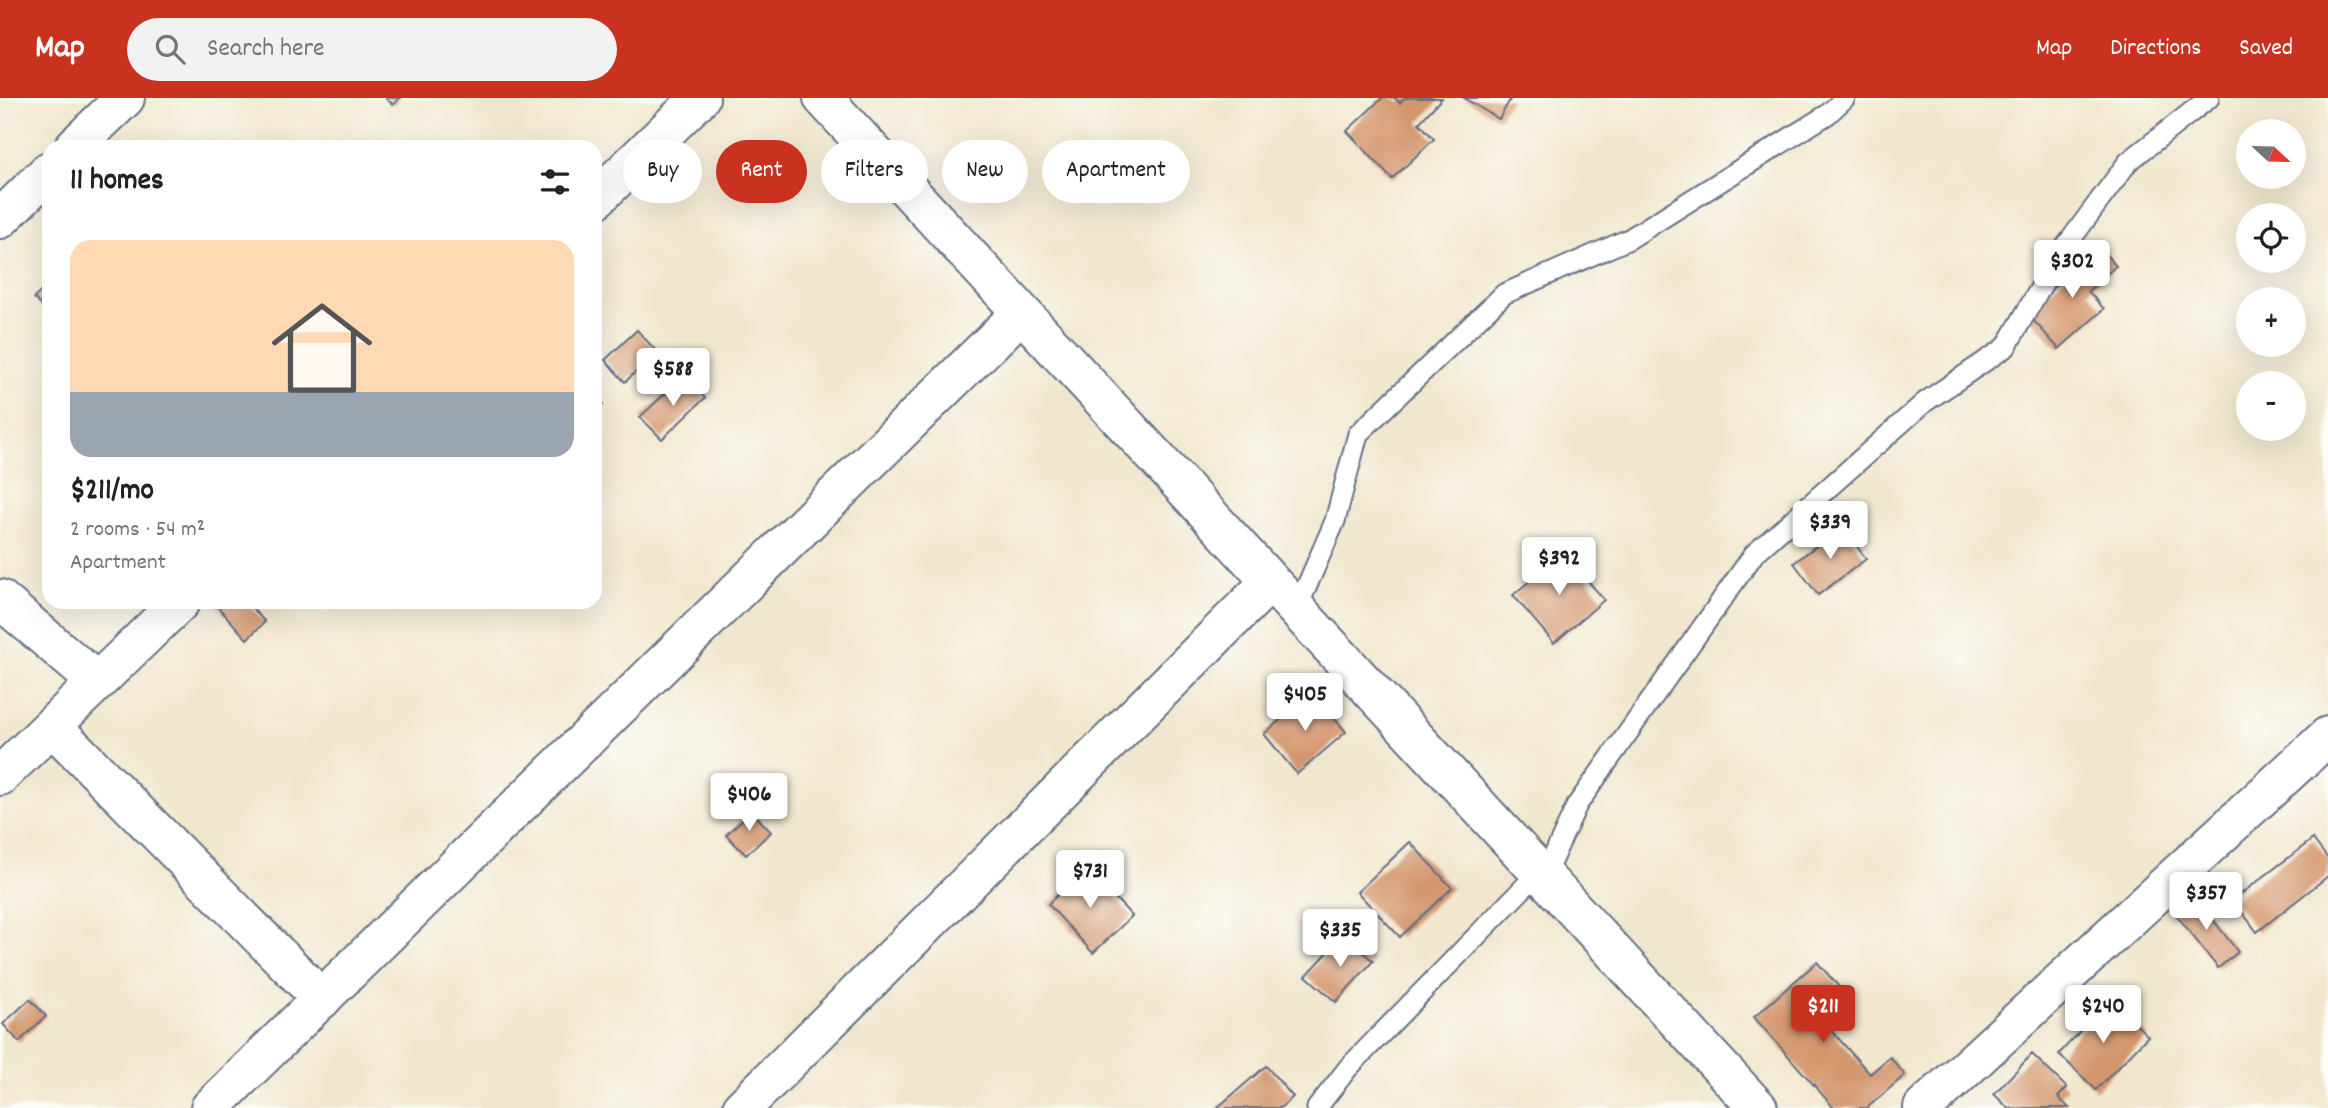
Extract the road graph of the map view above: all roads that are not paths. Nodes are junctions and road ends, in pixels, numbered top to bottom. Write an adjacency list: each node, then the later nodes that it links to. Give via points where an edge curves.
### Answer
1 (125, 98): 6 (street)
2 (700, 98): 8 (street)
3 (823, 98): 10 (street)
4 (1845, 98): 14 (lane, via 1828,114 1629,239 1504,294 1358,433 1335,521)
5 (2209, 98): 19 (lane, via 2128,162 2060,254 2006,347 1925,402 1754,554 1577,805)
6 (81, 140)
7 (42, 178): 9 (street)
8 (602, 193)
9 (0, 219)
10 (1021, 313): 11 (street); 20 (street)
11 (1270, 582): 14 (street); 22 (street)
12 (0, 598): 15 (street)
13 (173, 609): 15 (street)
14 (1296, 611): 19 (street)
15 (97, 682): 16 (street)
16 (52, 726): 18 (street); 20 (street)
17 (2328, 736): 25 (street)
18 (0, 776)
19 (1541, 874): 23 (lane, via 1348,1068); 24 (street)
20 (322, 999): 21 (street)
21 (210, 1108)
22 (742, 1108)
23 (1317, 1108)
24 (1758, 1108)
25 (1923, 1108)

